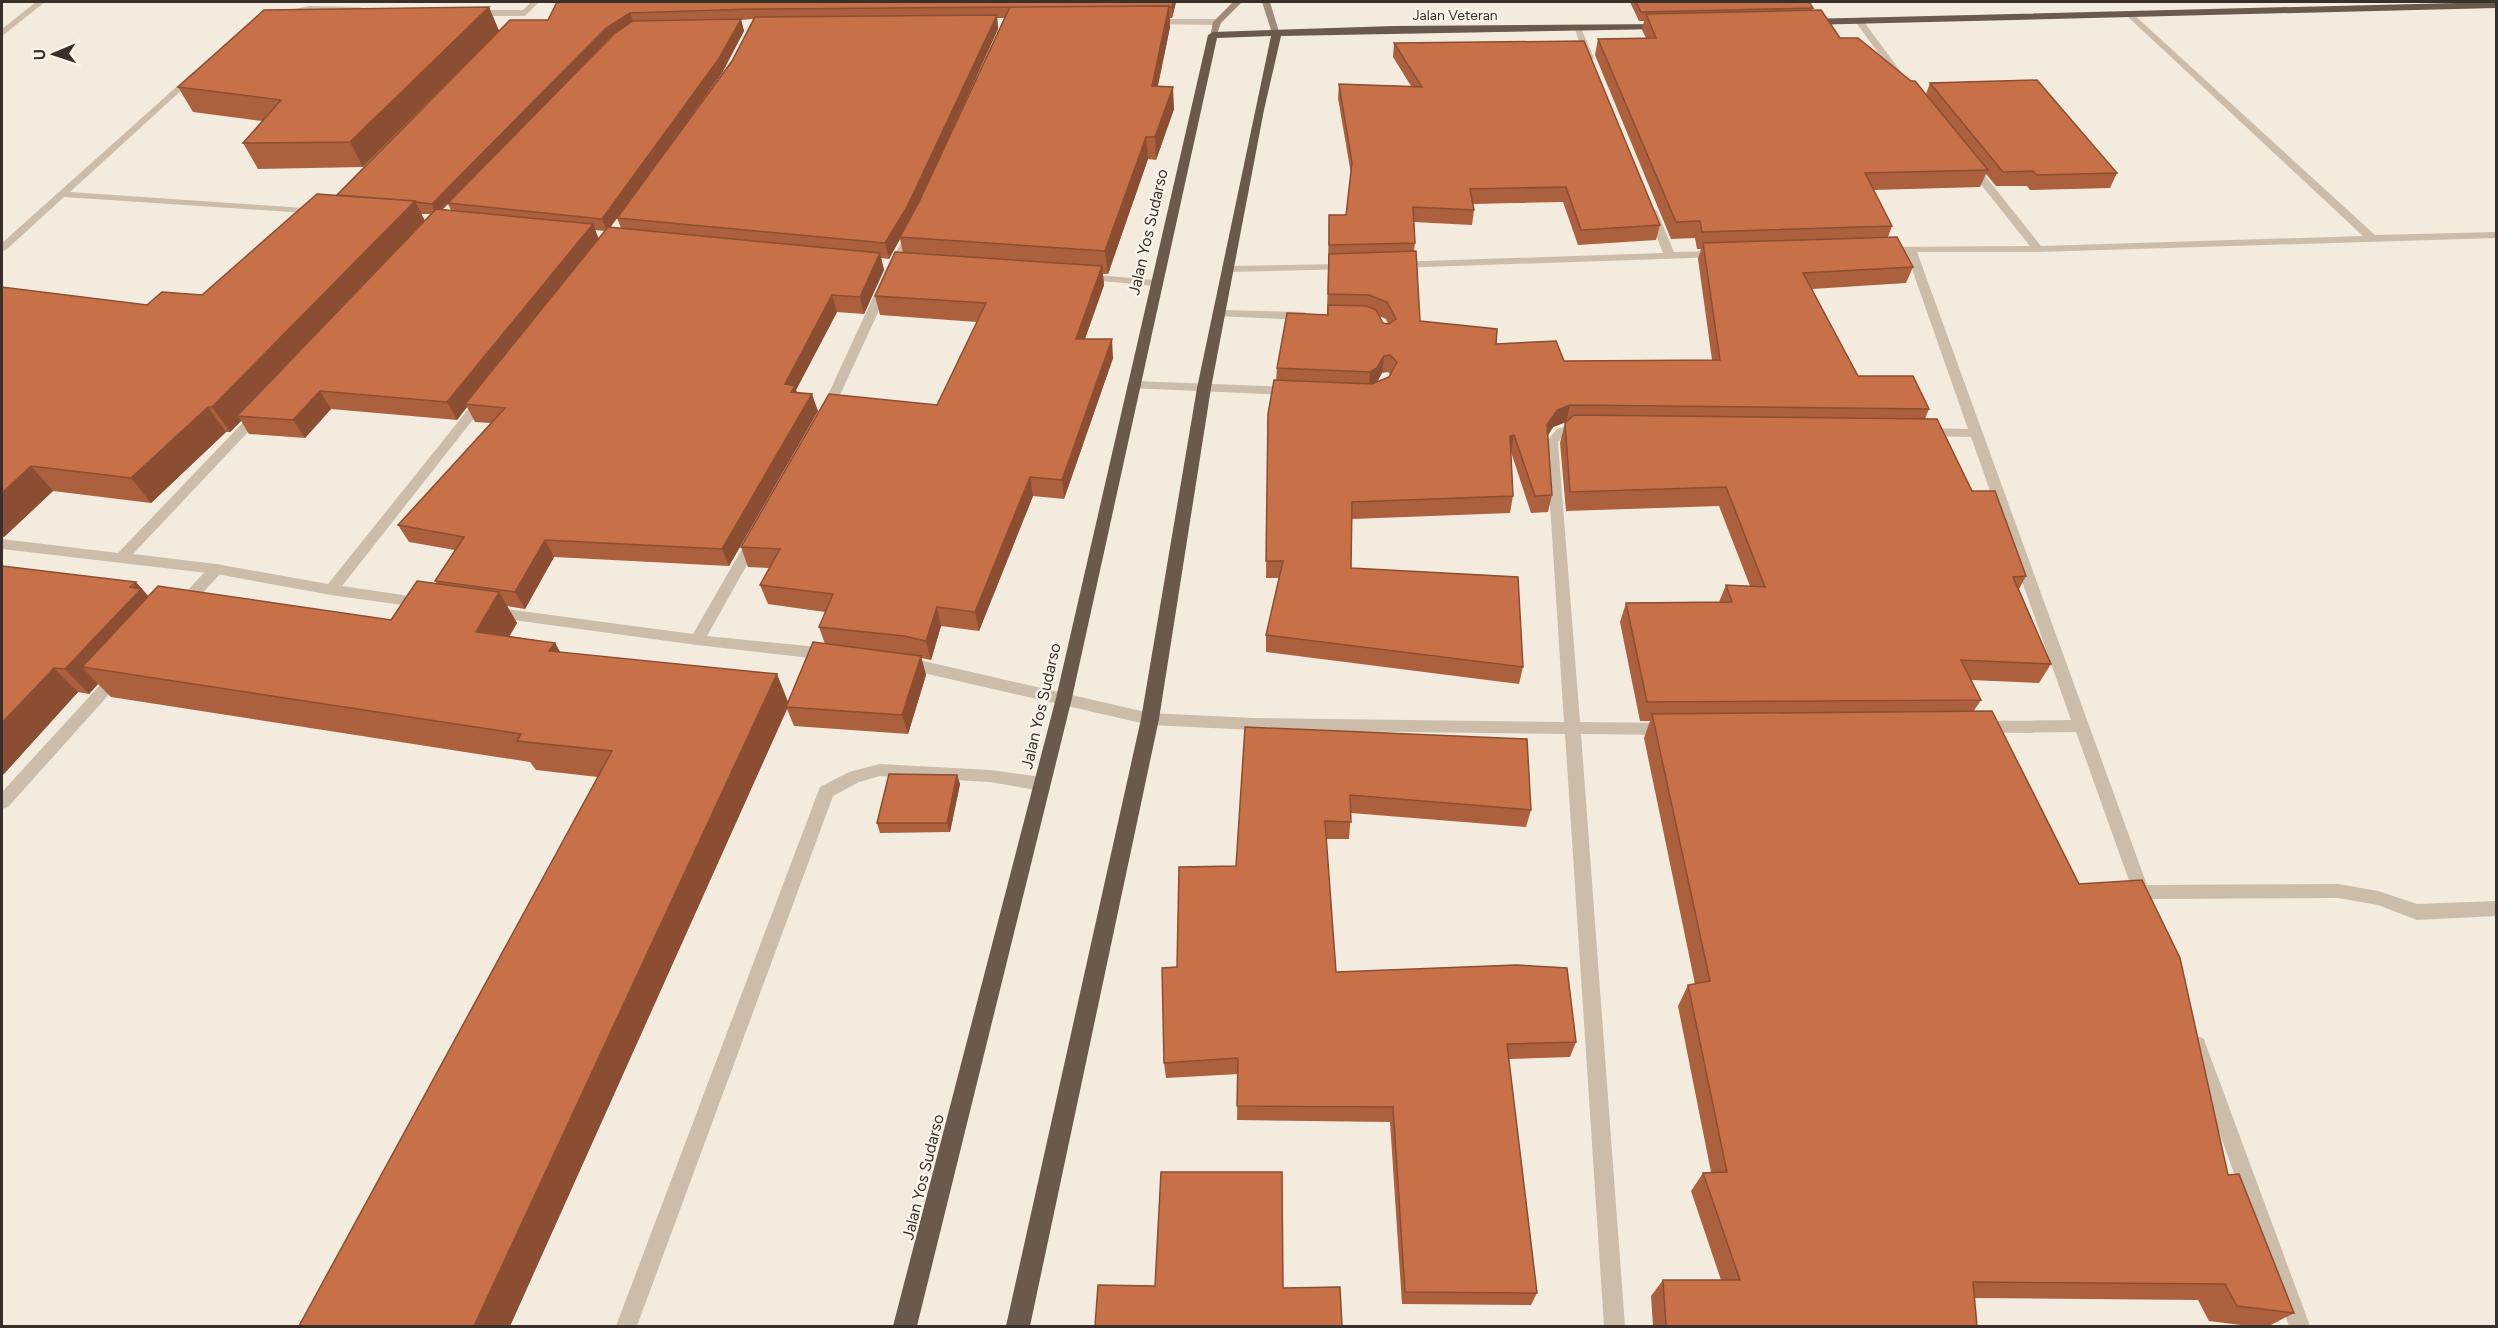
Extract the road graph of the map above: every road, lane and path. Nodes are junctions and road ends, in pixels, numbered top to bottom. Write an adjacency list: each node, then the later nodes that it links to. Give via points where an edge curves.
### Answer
1 (41, 2): 18 (street)
2 (535, 2): 8 (street)
3 (1238, 2): 14 (main road)
4 (1266, 2): 19 (main road)
5 (2496, 5): 10 (highway)
6 (372, 10): 9 (street, via 310,9)
7 (463, 13): 8 (street)
8 (525, 13): 11 (street)
9 (274, 14)
10 (2131, 15): 12 (highway); 30 (street)
11 (516, 21)
12 (1859, 21): 15 (highway); 23 (street)
13 (1137, 22): 14 (street)
14 (1217, 22): 20 (main road)
15 (1800, 22)
16 (1671, 26): 17 (highway, Jalan Veteran)
17 (1577, 28): 19 (highway, Jalan Veteran); 22 (street)
18 (2, 33)
19 (1277, 33): 20 (highway, Jalan Veteran); 39 (highway)
20 (1213, 35): 41 (highway, Jalan Yos Sudarso)
21 (202, 67): 25 (street)
22 (1596, 73)
23 (1911, 91)
24 (1964, 156): 34 (street)
25 (60, 194): 27 (street); 31 (street)
26 (1648, 202): 36 (street)
27 (328, 213)
28 (917, 224): 49 (street, via 893,265)
29 (2496, 235): 30 (street)
30 (2373, 239): 34 (street)
31 (2, 248)
32 (1910, 248): 33 (street); 34 (street); 52 (street)
33 (1874, 249)
34 (2038, 249)
35 (1730, 254): 36 (street)
36 (1670, 255): 37 (street)
37 (1386, 265)
38 (1363, 266): 39 (street)
39 (1228, 268): 42 (highway)
40 (1072, 277): 41 (street)
41 (1156, 283): 44 (highway, Jalan Yos Sudarso)
42 (1220, 314): 43 (street); 46 (highway)
43 (1320, 317)
44 (1133, 385): 46 (street); 65 (highway, Jalan Yos Sudarso)
45 (493, 386): 57 (street)
46 (1204, 388): 47 (street); 66 (highway)
47 (1300, 392)
48 (267, 405): 55 (street)
49 (822, 419)
50 (1602, 429): 70 (street, via 1567,428 1552,442)
51 (1906, 432): 52 (street)
52 (1976, 433): 67 (street)
53 (760, 530): 61 (street)
54 (2, 544): 55 (street)
55 (121, 558): 56 (street)
56 (216, 569): 57 (street); 60 (street)
57 (331, 590): 58 (street)
58 (437, 604)
59 (473, 609): 61 (street)
60 (170, 618)
61 (697, 640): 62 (street)
62 (838, 656)
63 (885, 661): 65 (street)
64 (130, 662): 72 (street)
65 (1064, 698): 66 (street); 71 (highway, Jalan Yos Sudarso)
66 (1150, 719): 70 (street); 79 (highway)
67 (2082, 726): 68 (street); 73 (street)
68 (1963, 727)
69 (1679, 729): 70 (street)
70 (1572, 730): 80 (street)
71 (1042, 784): 77 (street, via 990,776 880,770 826,792); 78 (highway, Jalan Yos Sudarso)
72 (2, 802)
73 (2140, 892): 74 (street, via 2338,891 2378,898 2417,912); 75 (street)
74 (2496, 909)
75 (2149, 914)
76 (2190, 1025): 81 (street)
77 (626, 1326)
78 (905, 1326)
79 (1018, 1326)
80 (1615, 1326)
81 (2300, 1326)

